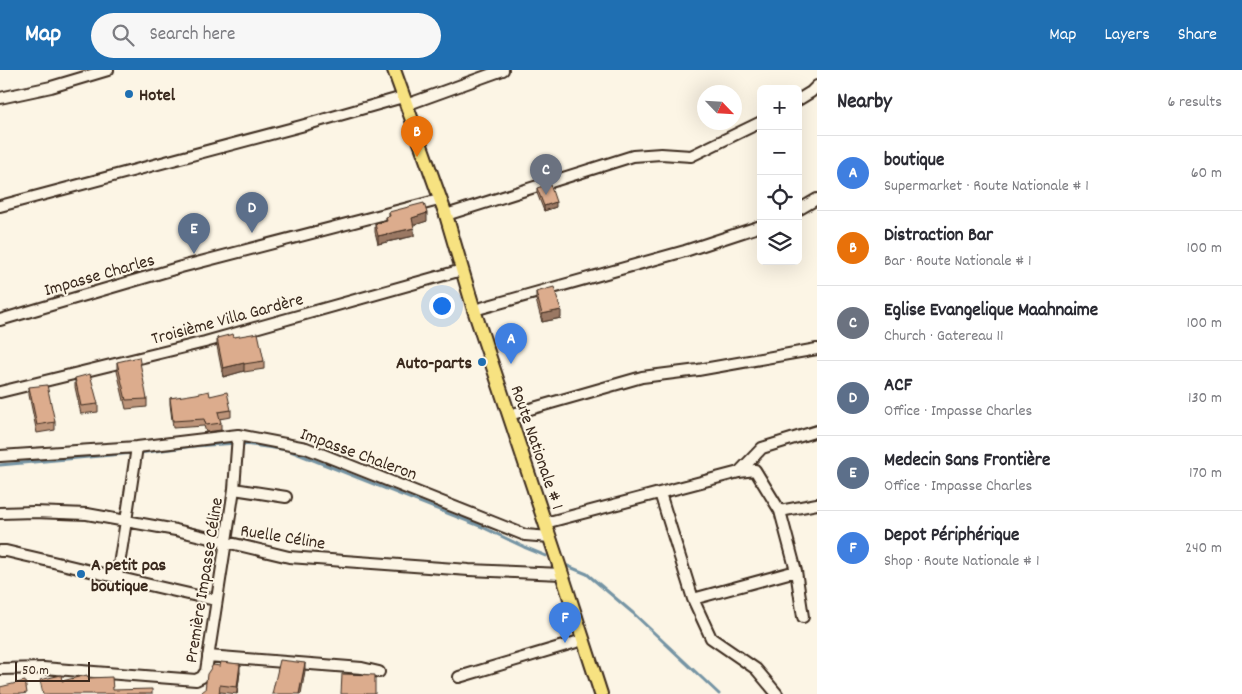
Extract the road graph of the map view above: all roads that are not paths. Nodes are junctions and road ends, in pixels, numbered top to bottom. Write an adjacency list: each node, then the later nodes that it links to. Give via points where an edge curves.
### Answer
1 (108, 70): 5 (street)
2 (394, 70): 7 (main road, Route Nationale # 1)
3 (504, 70): 7 (street)
4 (817, 86): 6 (street)
5 (0, 98)
6 (802, 98)
7 (405, 101): 10 (main road, Route Nationale # 1); 11 (street)
8 (757, 124): 13 (street, via 691,156 633,156)
9 (817, 199): 12 (street)
10 (440, 200): 13 (main road, Route Nationale # 1); 17 (street, Impasse Charles, via 181,267)
11 (0, 206)
12 (802, 208)
13 (446, 215): 15 (main road, Route Nationale # 1)
14 (757, 227): 16 (street, via 685,251)
15 (462, 270): 16 (main road, Route Nationale # 1); 19 (street, Troisième Villa Gardère, via 205,342)
16 (474, 310): 20 (main road, Route Nationale # 1)
17 (0, 320)
18 (817, 349): 20 (street, via 642,377)
19 (0, 392)
20 (508, 415): 33 (main road, Route Nationale # 1)
21 (817, 431): 25 (street, via 762,448)
22 (238, 435): 23 (street, Impasse Chaleron); 26 (street, Première Impasse Céline); 34 (street, Impasse Chaleron, via 306,448 525,535)
23 (137, 447): 24 (street, Impasse Chaleron); 32 (street)
24 (0, 456)
25 (739, 472): 27 (street); 30 (street, via 755,470)
26 (234, 489): 28 (street); 35 (street, Première Impasse Céline)
27 (660, 493): 33 (street); 40 (street)
28 (286, 497)
29 (817, 504): 30 (street)
30 (780, 511): 37 (street)
31 (0, 513): 32 (street, Ruelle Céline, via 87,514)
32 (126, 521): 35 (street, Ruelle Céline); 39 (street)
33 (545, 523): 34 (main road, Route Nationale # 1)
34 (550, 537): 38 (main road, Route Nationale # 1)
35 (225, 542): 38 (street, Ruelle Céline, via 289,557); 41 (street, Première Impasse Céline)
36 (0, 551): 39 (street)
37 (796, 571): 40 (street); 42 (street)
38 (562, 574): 43 (main road, Route Nationale # 1)
39 (116, 577): 41 (street)
40 (693, 599): 49 (street, via 711,638 756,669)
41 (216, 600): 44 (street, Première Impasse Céline)
42 (803, 617)
43 (583, 640): 47 (street); 48 (main road, Route Nationale # 1)
44 (208, 656): 45 (street, Première Impasse Céline, via 206,671 196,680 43,668); 46 (street)
45 (0, 669)
46 (379, 672)
47 (459, 677)
48 (601, 694)
49 (777, 694)

